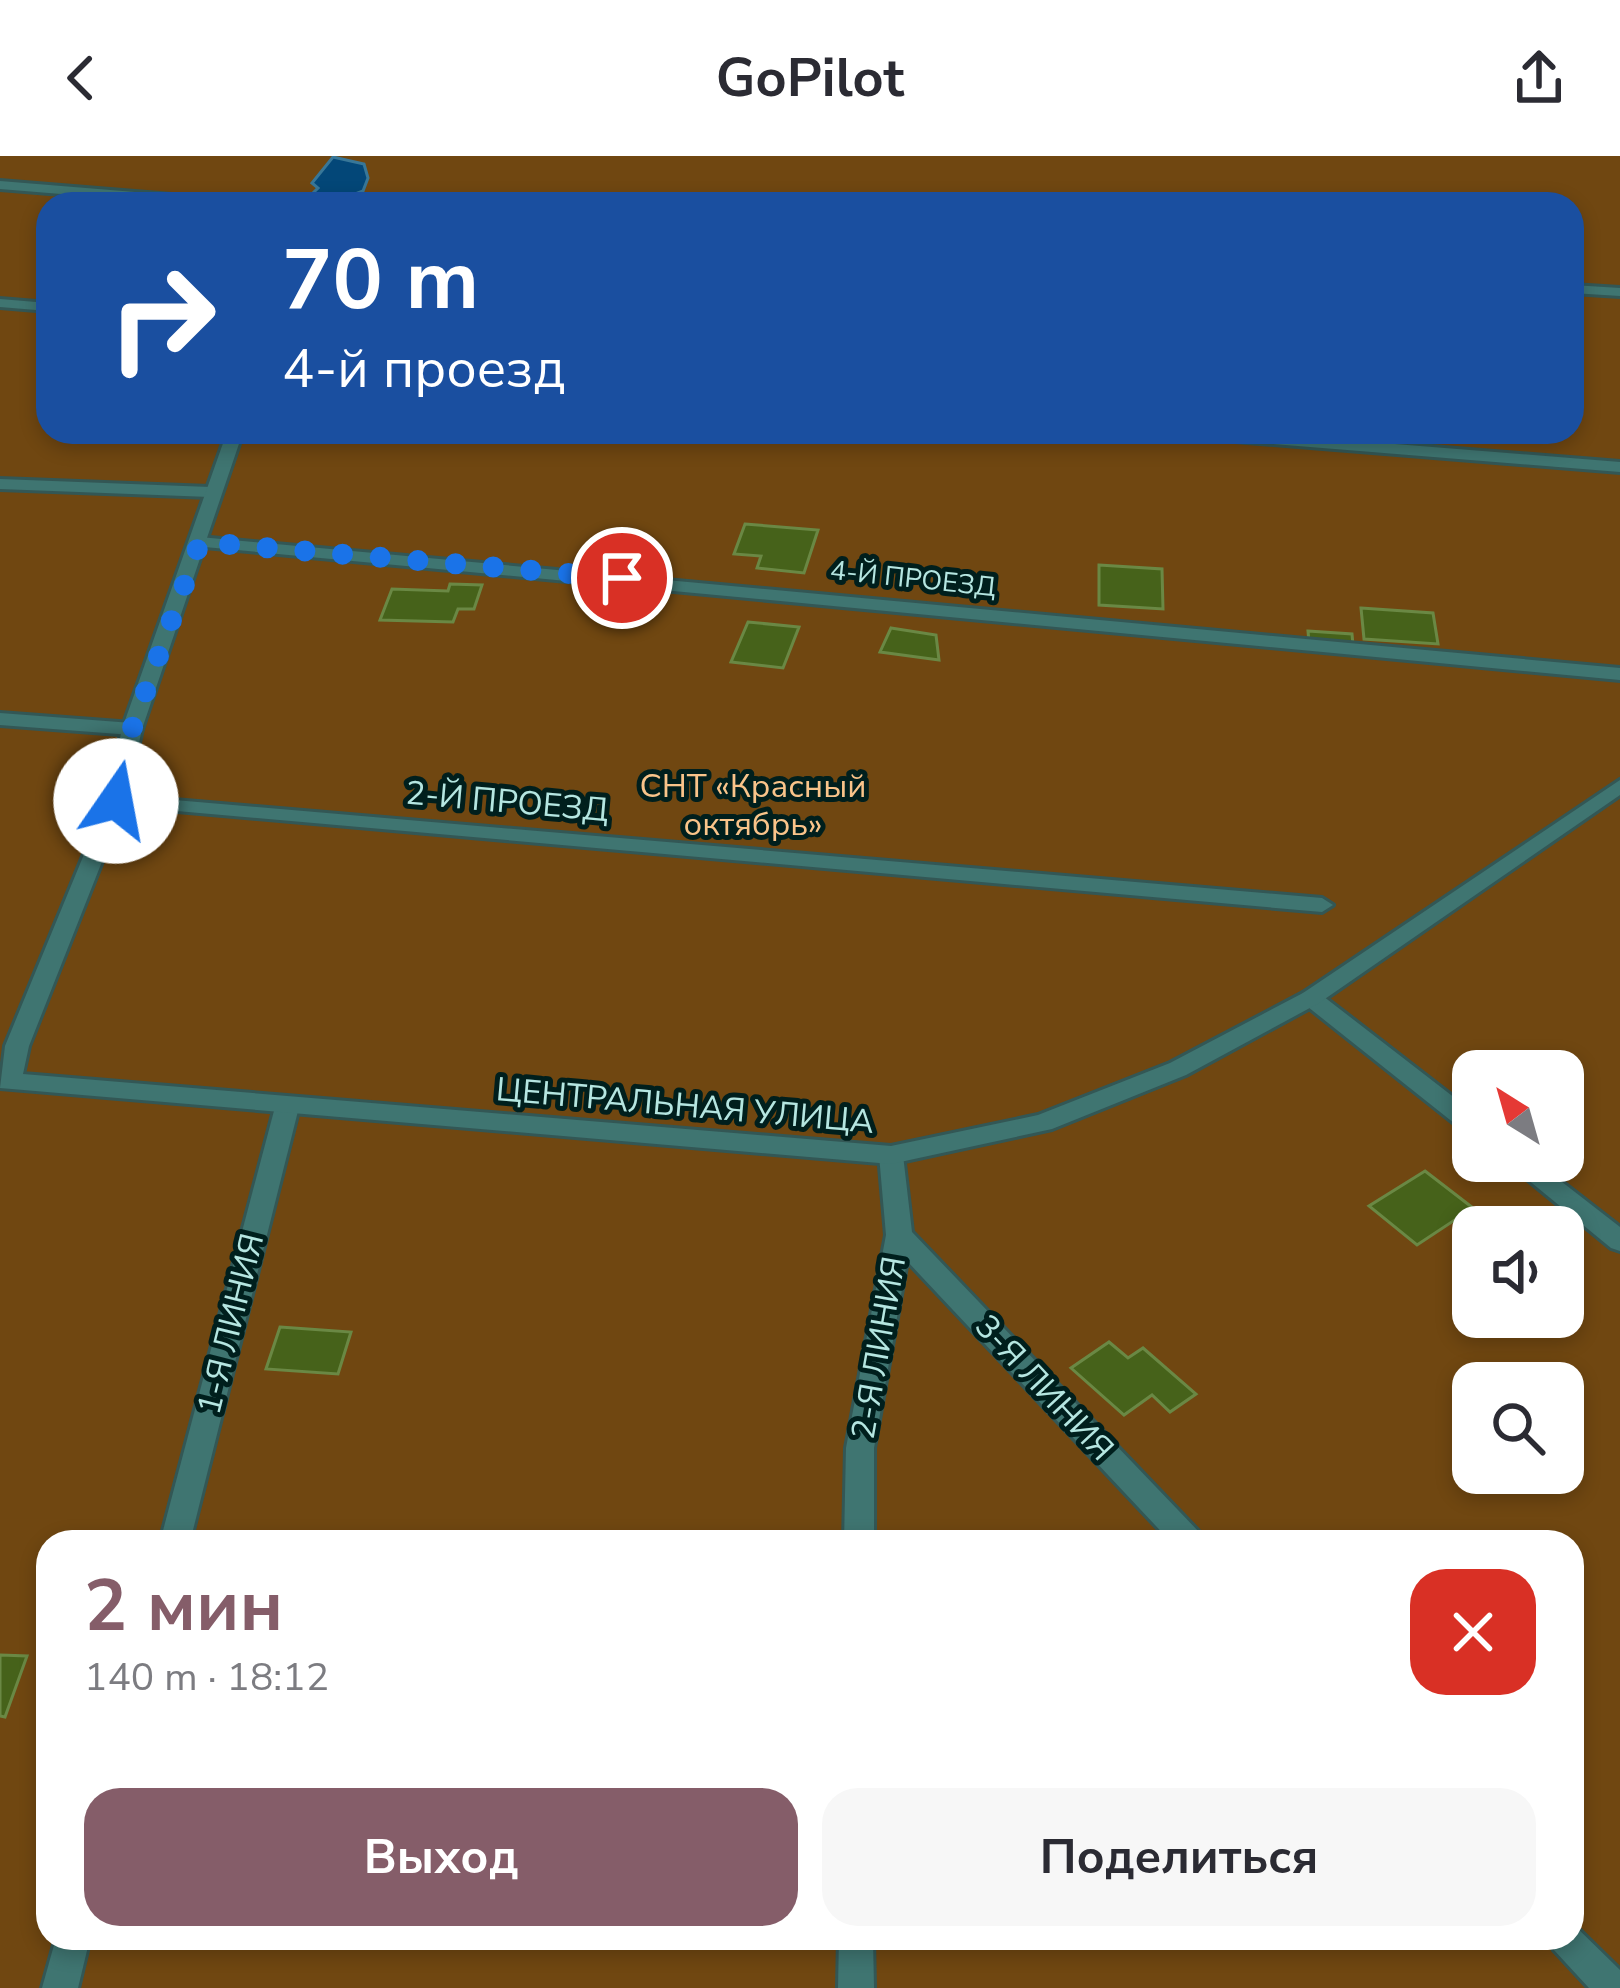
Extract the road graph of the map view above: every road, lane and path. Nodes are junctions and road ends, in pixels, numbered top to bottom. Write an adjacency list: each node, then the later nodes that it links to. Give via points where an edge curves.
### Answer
1 (0, 185): 2 (street)
2 (86, 192)
3 (1584, 290): 4 (street)
4 (1620, 292)
5 (0, 303): 6 (street)
6 (36, 306)
7 (230, 444): 11 (street)
8 (1334, 444): 9 (street)
9 (1620, 467)
10 (0, 484): 11 (street)
11 (210, 492): 12 (street)
12 (200, 542): 13 (street, 4-Й ПРОЕЗД); 15 (street)
13 (1620, 674)
14 (0, 719): 15 (street)
15 (132, 729): 17 (street)
16 (1619, 788): 19 (street, ЦЕНТРАЛЬНАЯ УЛИЦА)
17 (116, 801): 18 (street, 2-Й ПРОЕЗД); 20 (street)
18 (1322, 905)
19 (1311, 998): 22 (street); 23 (street, ЦЕНТРАЛЬНАЯ УЛИЦА, via 1178,1069 1043,1123)
20 (5, 1079): 21 (street, ЦЕНТРАЛЬНАЯ УЛИЦА)
21 (287, 1107): 23 (street, ЦЕНТРАЛЬНАЯ УЛИЦА); 27 (street, 1-Я ЛИНИЯ)
22 (1452, 1109)
23 (891, 1155): 25 (street, 2-Я ЛИНИЯ)
24 (1545, 1182): 26 (street)
25 (899, 1235): 28 (street, 2-Я ЛИНИЯ, via 860,1448); 29 (street, 3-Я ЛИНИЯ)
26 (1620, 1241)
27 (178, 1530)
28 (859, 1530)
29 (1179, 1530)
30 (70, 1950): 33 (street)
31 (856, 1950): 34 (street)
32 (1577, 1950): 35 (street)
33 (60, 1988)
34 (856, 1988)
35 (1613, 1988)

